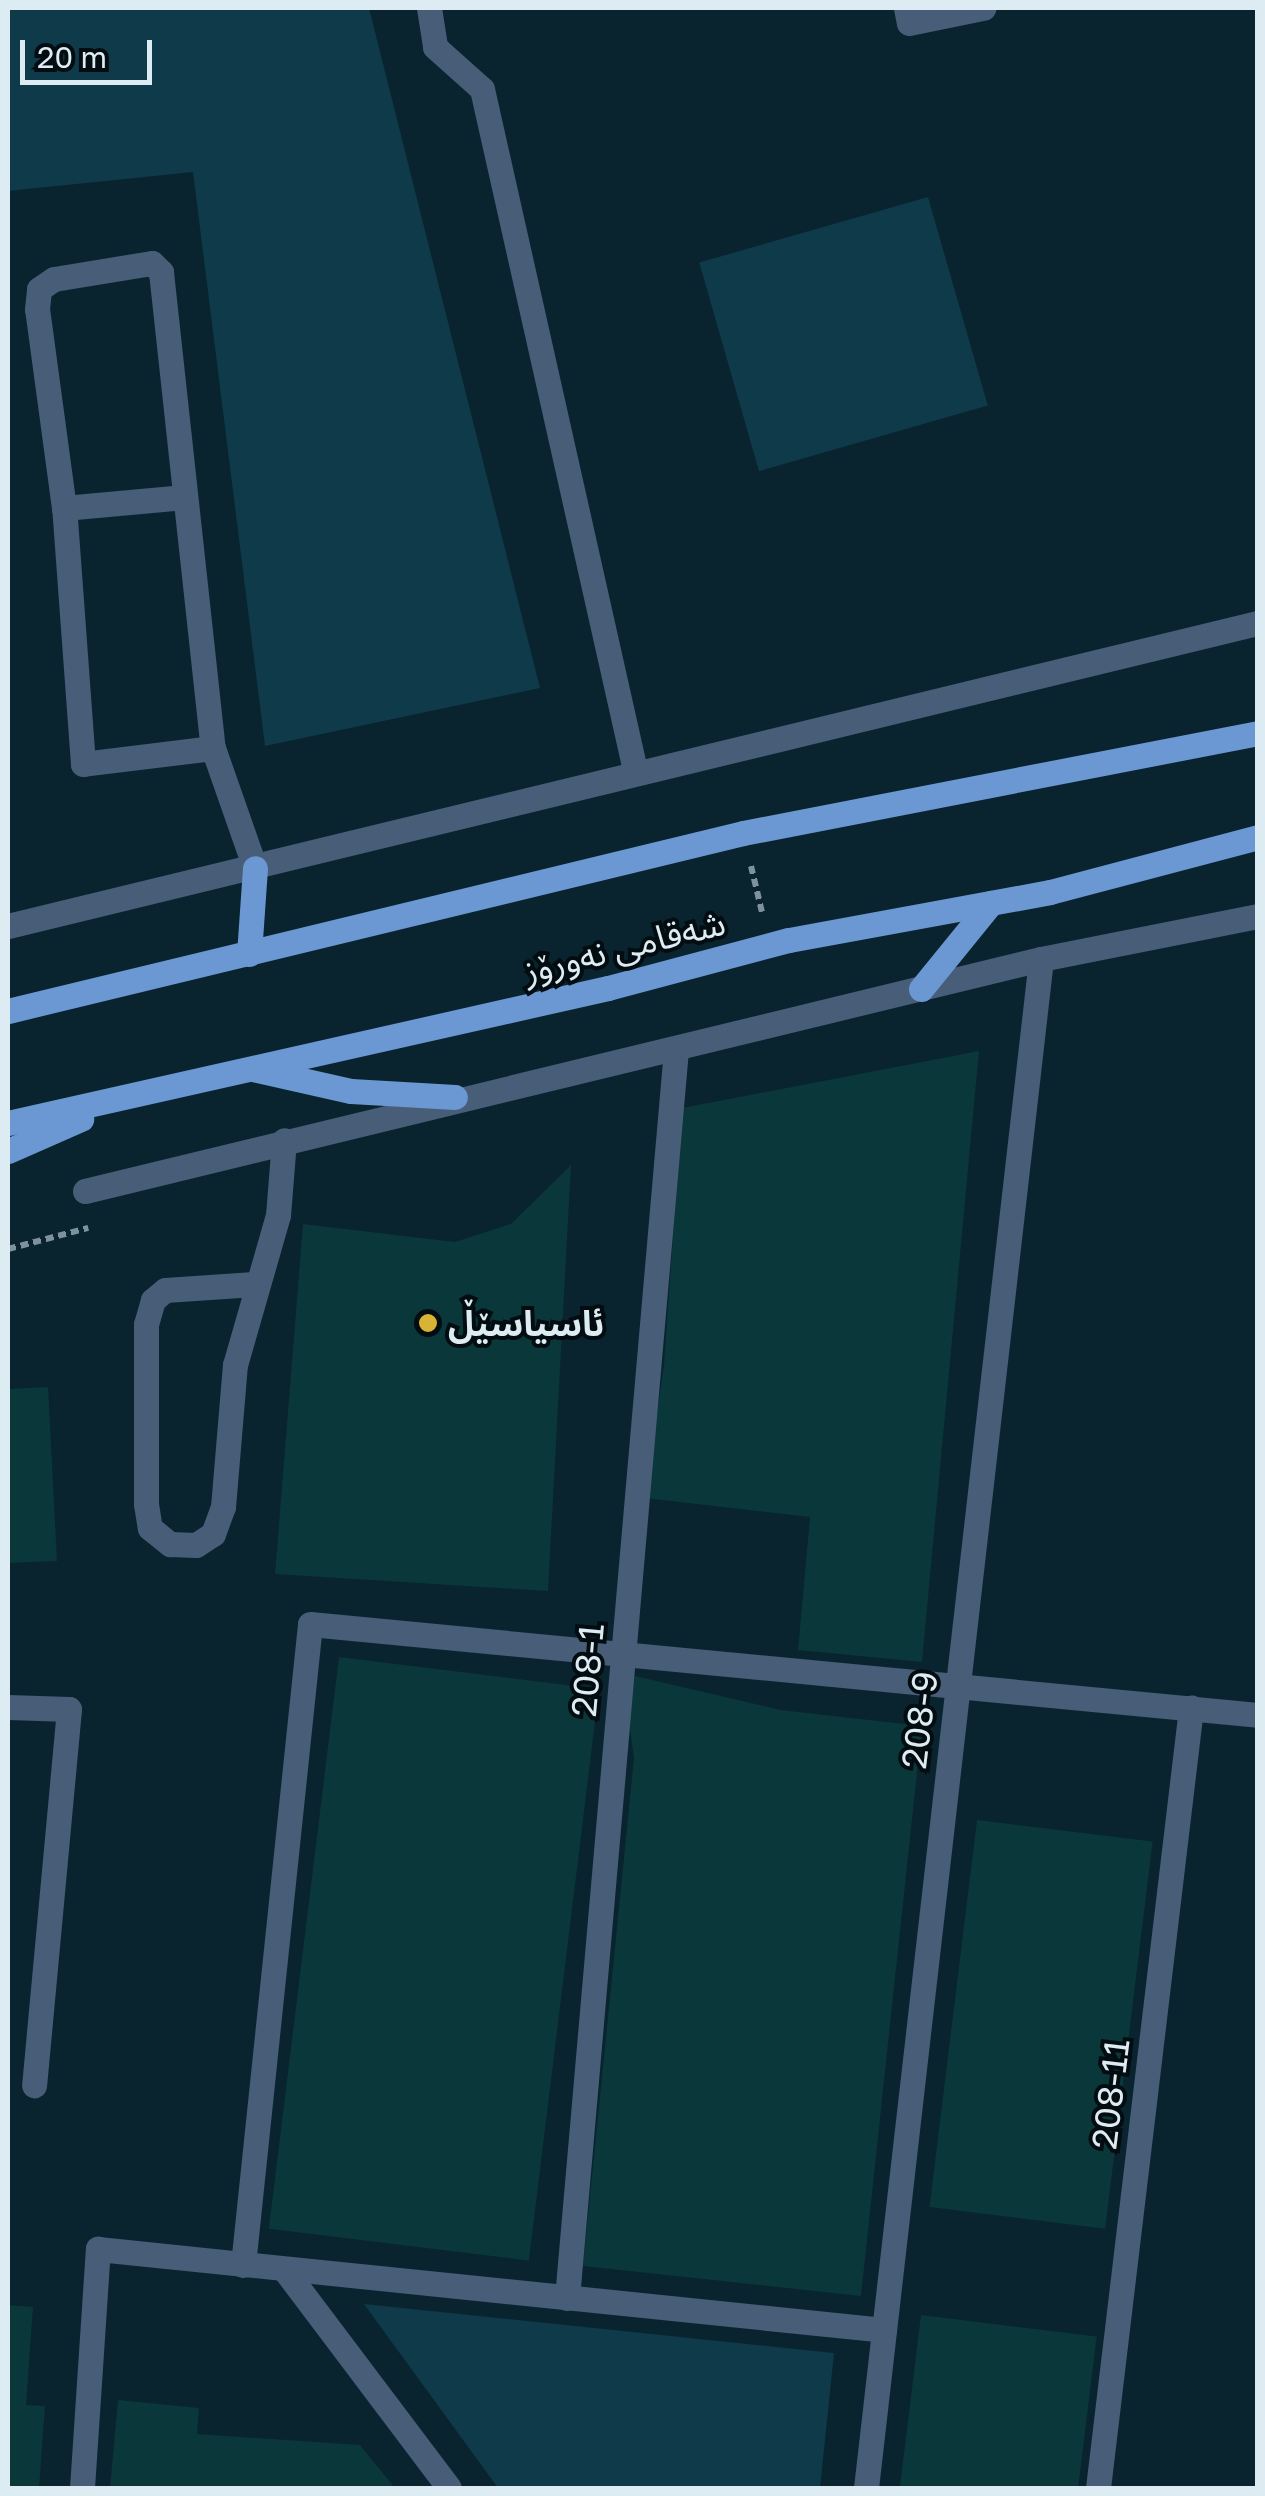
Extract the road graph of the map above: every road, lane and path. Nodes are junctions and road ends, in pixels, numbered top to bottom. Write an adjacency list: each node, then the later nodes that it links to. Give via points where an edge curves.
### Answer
1 (429, 8): 9 (street, via 435,47 482,89)
2 (906, 8): 3 (street, via 909,24)
3 (983, 8)
4 (184, 497): 5 (street); 5 (street, via 161,272 152,263 54,279 38,289); 8 (street)
5 (64, 508): 8 (street, via 83,764)
6 (1258, 622): 9 (street)
7 (1258, 733): 15 (main road, via 744,833)
8 (213, 748): 11 (street, via 247,830)
9 (635, 770): 11 (street)
10 (1258, 838): 12 (main road, شەقامی نەورۆز)
11 (255, 868): 14 (street); 15 (main road)
12 (990, 903): 17 (main road); 20 (main road, شەقامی نەورۆز, via 790,940 608,988)
13 (1258, 916): 16 (street)
14 (8, 926)
15 (249, 954): 18 (main road)
16 (1041, 958): 17 (street); 29 (street, 208-9)
17 (921, 988): 19 (street)
18 (8, 1011)
19 (676, 1050): 21 (street); 28 (street, 208-1)
20 (249, 1067): 21 (main road, via 350,1091); 22 (main road, شەقامی نەورۆز)
21 (455, 1097): 24 (street)
22 (123, 1101): 23 (main road, شەقامی نەورۆز); 25 (main road)
23 (8, 1123)
24 (284, 1140): 26 (street); 27 (street, via 278,1215)
25 (8, 1152)
26 (85, 1191)
27 (254, 1284): 27 (street, via 234,1365 223,1507 213,1534 196,1545 170,1544 150,1528 146,1504 146,1324 153,1300 165,1290)
28 (624, 1650): 29 (street); 34 (street, via 310,1624); 36 (street, 208-1)
29 (958, 1684): 31 (street); 37 (street, 208-9)
30 (8, 1707): 33 (street, via 70,1709)
31 (1190, 1708): 32 (street); 41 (street, 208-11)
32 (1258, 1715)
33 (34, 2085)
34 (243, 2264): 35 (street); 38 (street, via 98,2249)
35 (284, 2268): 36 (street); 39 (street)
36 (567, 2298): 37 (street)
37 (884, 2330): 40 (street, 208-9)
38 (82, 2488)
39 (449, 2488)
40 (866, 2488)
41 (1098, 2488)

